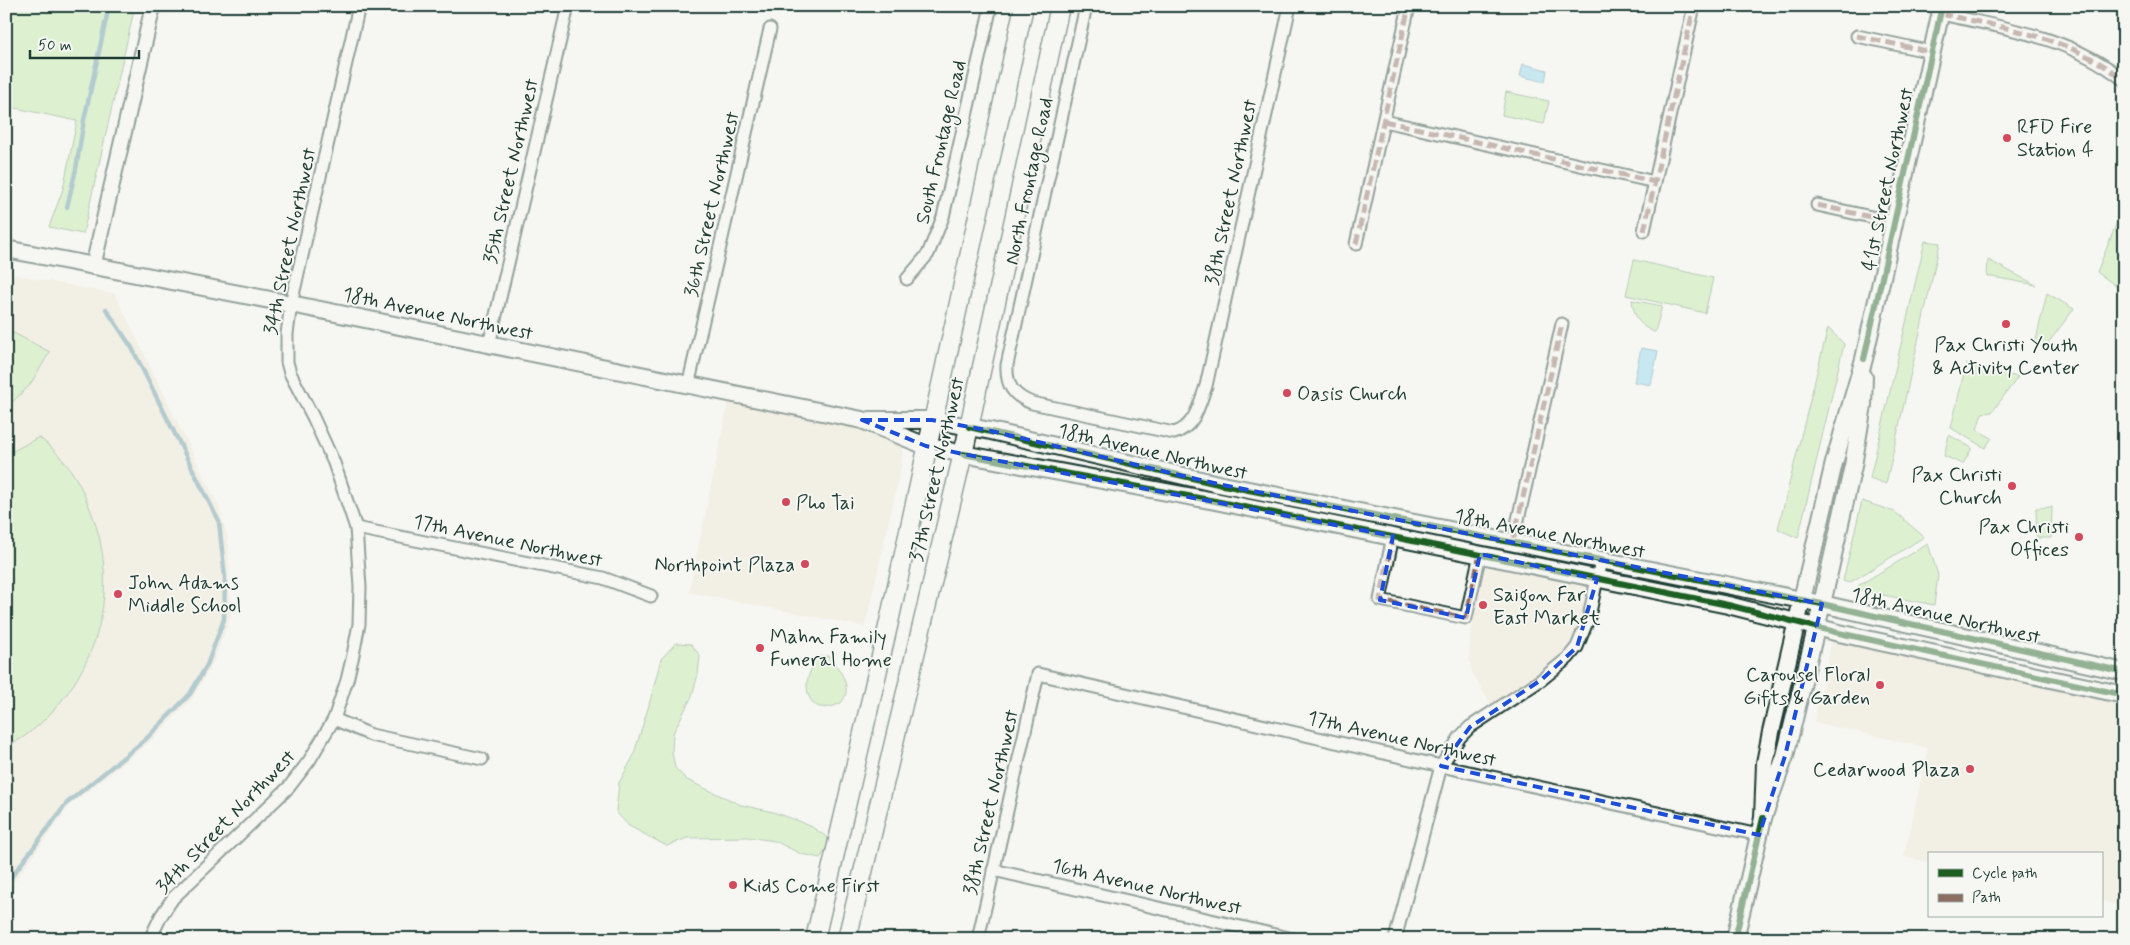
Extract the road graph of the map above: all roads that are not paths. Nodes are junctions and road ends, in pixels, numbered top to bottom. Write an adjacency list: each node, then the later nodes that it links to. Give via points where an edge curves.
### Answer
1 (153, 6): 23 (street)
2 (360, 6): 25 (street, 34th Street Northwest)
3 (568, 6): 27 (street, 35th Street Northwest)
4 (991, 6): 24 (street, South Frontage Road, via 943,217 928,254)
5 (1024, 6): 33 (main road, 37th Street Northwest)
6 (1060, 6): 34 (main road, 37th Street Northwest)
7 (1086, 6): 29 (street, North Frontage Road)
8 (1290, 6): 31 (street, 38th Street Northwest)
9 (1409, 6): 16 (street)
10 (1694, 6): 17 (street)
11 (1942, 10): 14 (main road, 41st Street Northwest); 15 (street, via 2044,37 2084,53)
12 (770, 29): 30 (street, 36th Street Northwest)
13 (1857, 36): 14 (street)
14 (1932, 52): 19 (main road, 41st Street Northwest)
15 (2124, 80)
16 (1384, 121): 17 (street); 21 (street)
17 (1655, 182): 20 (street)
18 (1817, 205): 19 (street)
19 (1894, 222): 28 (main road, 41st Street Northwest)
20 (1644, 231)
21 (1356, 244)
22 (6, 249): 23 (main road, 18th Avenue Northwest)
23 (93, 267): 25 (main road, 18th Avenue Northwest)
24 (907, 279)
25 (291, 304): 27 (main road, 18th Avenue Northwest); 37 (street, 34th Street Northwest, via 287,334 290,373 334,463)
26 (1562, 324): 39 (street)
27 (489, 345): 30 (main road, 18th Avenue Northwest)
28 (1864, 359): 44 (main road, 41st Street Northwest, via 1834,462); 45 (main road, 41st Street Northwest, via 1863,405 1857,442)
29 (1007, 365): 31 (street, 18th Avenue Northwest, via 1008,383 1027,401 1174,434 1188,427 1193,420)
30 (688, 386): 32 (main road, 18th Avenue Northwest)
31 (1206, 386)
32 (862, 420): 33 (main road, 18th Avenue Northwest); 35 (main road, 18th Avenue Northwest)
33 (932, 420): 34 (main road, 18th Avenue Northwest); 35 (main road, 37th Street Northwest)
34 (969, 427): 36 (main road, 37th Street Northwest); 39 (main road, 18th Avenue Northwest, via 1218,484)
35 (926, 446): 36 (main road, 18th Avenue Northwest); 58 (main road, 37th Street Northwest, via 889,622)
36 (962, 454): 38 (main road, 18th Avenue Northwest); 59 (main road, 37th Street Northwest)
37 (356, 528): 43 (street, 17th Avenue Northwest, via 603,578); 51 (street, 34th Street Northwest, via 359,624)
38 (1393, 536): 40 (main road, 18th Avenue Northwest); 40 (street, via 1380,600 1466,618)
39 (1513, 542): 41 (main road, 18th Avenue Northwest)
40 (1480, 554): 42 (main road, 18th Avenue Northwest)
41 (1601, 560): 42 (street); 44 (main road, 18th Avenue Northwest)
42 (1597, 579): 46 (main road, 18th Avenue Northwest); 53 (street, via 1589,616 1577,647 1568,658 1470,727)
43 (651, 596)
44 (1802, 601): 45 (main road, 18th Avenue Northwest); 46 (main road, 41st Street Northwest)
45 (1822, 604): 47 (main road, 41st Street Northwest); 48 (main road, 18th Avenue Northwest)
46 (1796, 622): 47 (main road, 18th Avenue Northwest); 54 (main road, 41st Street Northwest, via 1767,749)
47 (1816, 627): 50 (main road, 18th Avenue Northwest); 54 (main road, 41st Street Northwest, via 1785,756)
48 (2124, 672)
49 (1038, 674): 53 (street, 17th Avenue Northwest); 56 (street, 38th Street Northwest)
50 (2124, 695)
51 (334, 720): 52 (street, via 371,735); 57 (street, 34th Street Northwest, via 289,787 173,898)
52 (482, 759)
53 (1441, 766): 55 (street, 17th Avenue Northwest); 62 (street)
54 (1763, 818): 55 (main road, 41st Street Northwest)
55 (1759, 835): 63 (main road, 41st Street Northwest)
56 (993, 870): 60 (street, 38th Street Northwest); 61 (street, 16th Avenue Northwest)
57 (150, 939)
58 (815, 939)
59 (847, 939)
60 (978, 939)
61 (1293, 939)
62 (1395, 939)
63 (1735, 939)

